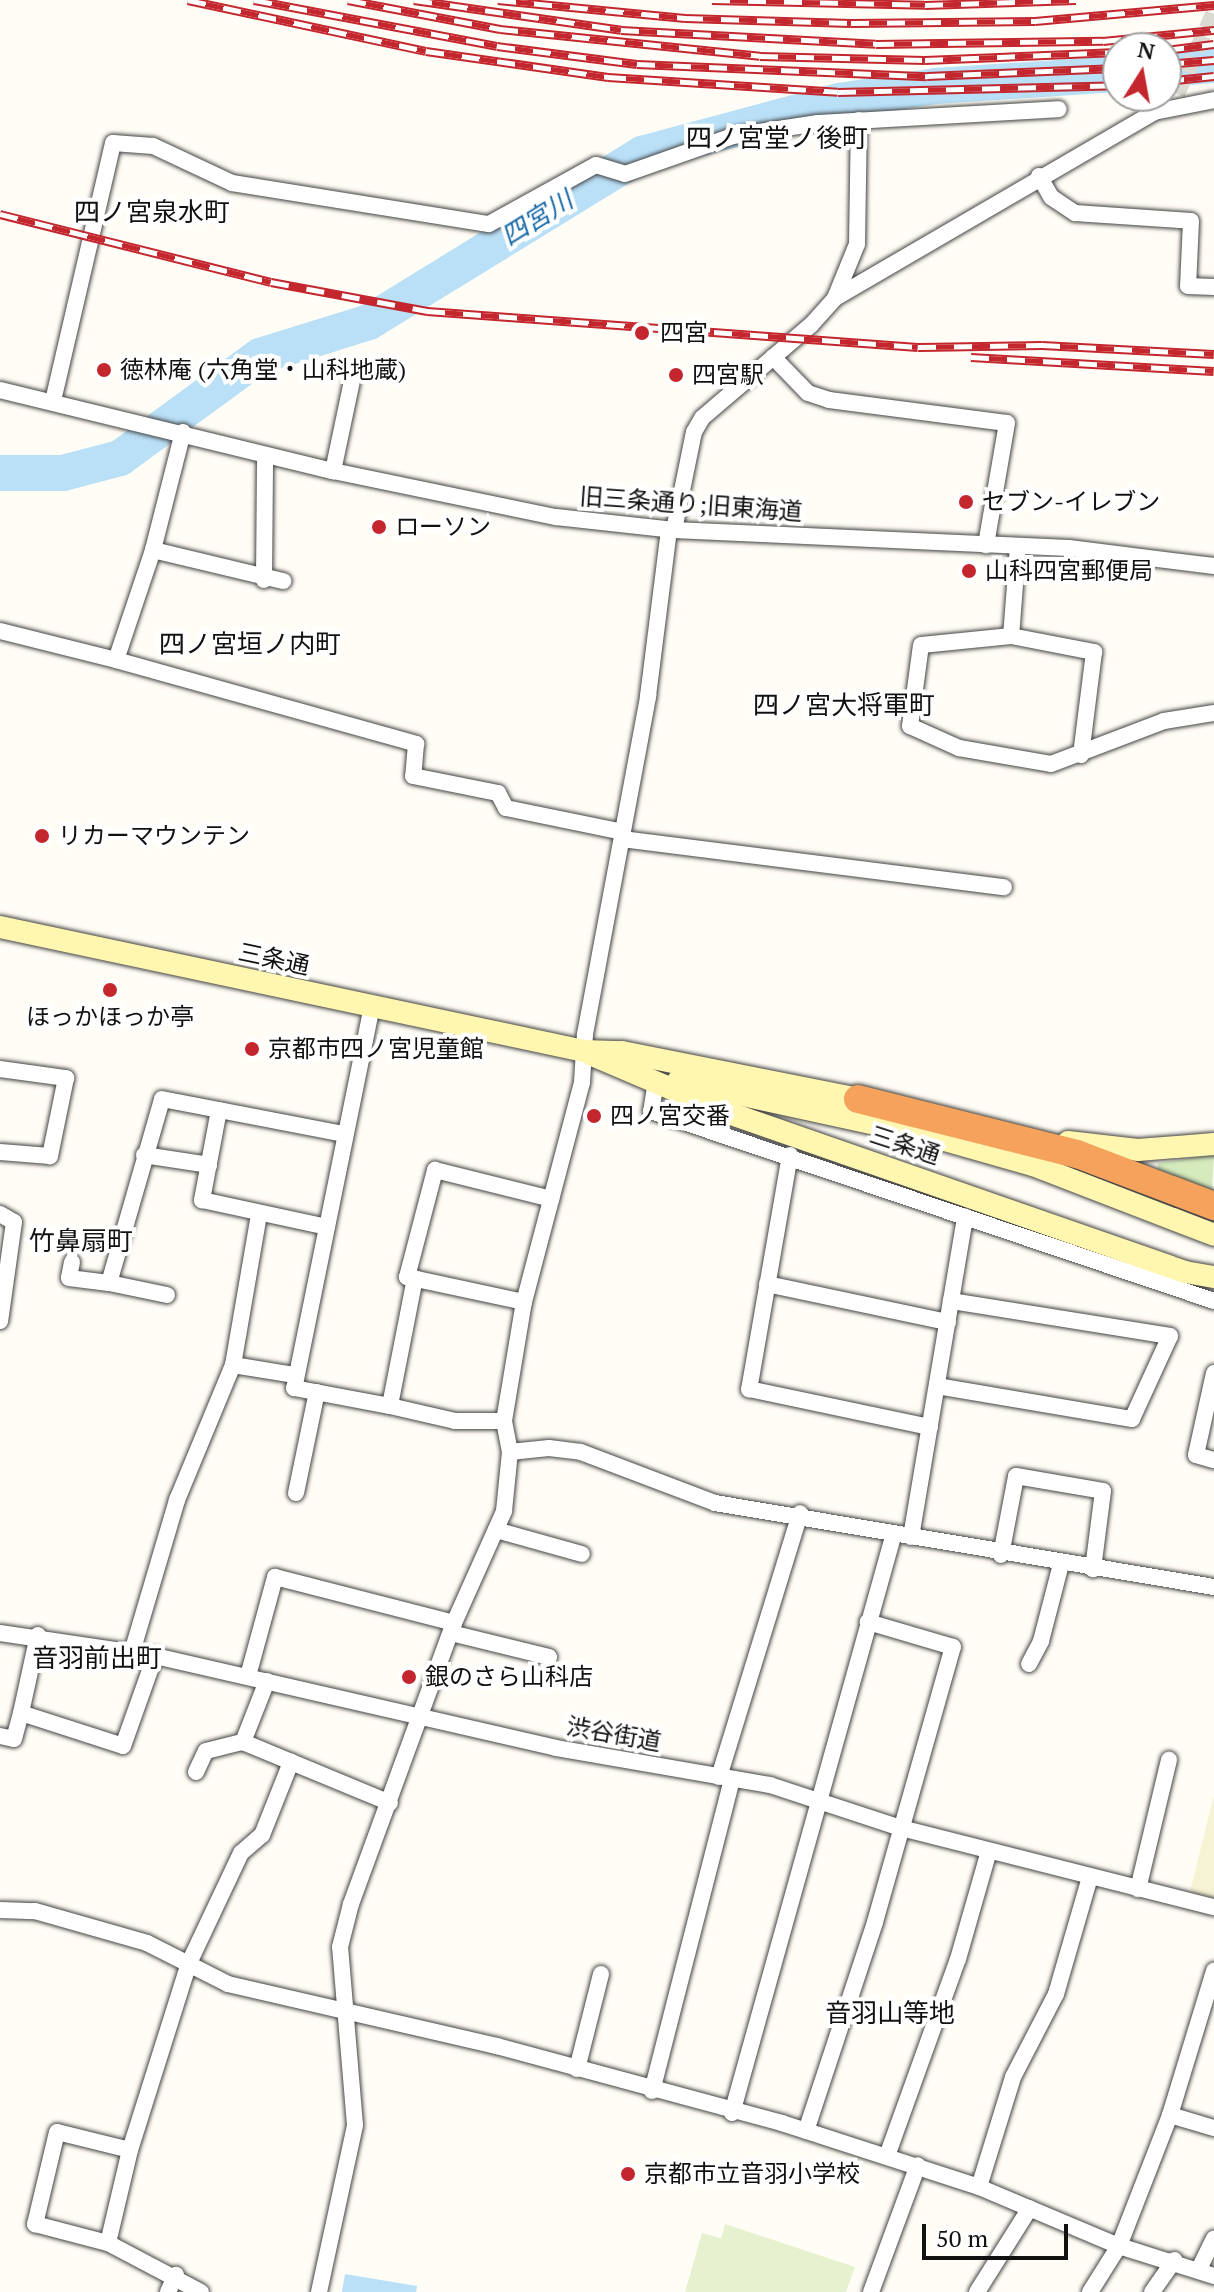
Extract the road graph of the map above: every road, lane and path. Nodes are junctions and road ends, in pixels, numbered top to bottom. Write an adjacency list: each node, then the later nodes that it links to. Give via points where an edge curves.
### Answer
1 (1214, 100): 4 (street, via 1174,101)
2 (1059, 109): 3 (street)
3 (859, 120): 6 (street, via 857,244); 10 (street, via 733,136 625,174 596,165 489,224 232,183 153,146 113,143)
4 (1039, 176): 5 (street, via 1051,197 1075,213 1191,221 1188,286); 6 (street)
5 (1214, 287)
6 (835, 298): 7 (street)
7 (773, 357): 14 (street, via 702,418 694,432); 15 (street, via 808,393 829,400 1007,423)
8 (352, 381): 13 (street)
9 (0, 390): 10 (street)
10 (53, 401): 11 (street, 旧三条通り;旧東海道)
11 (178, 431): 12 (street, 旧三条通り;旧東海道); 17 (street)
12 (265, 455): 13 (street, 旧三条通り;旧東海道); 19 (street)
13 (333, 471): 14 (street, 旧三条通り;旧東海道, via 556,517)
14 (672, 529): 15 (street, 旧三条通り;旧東海道); 26 (street)
15 (986, 545): 16 (street, 旧三条通り;旧東海道)
16 (1018, 546): 18 (street, 旧三条通り;旧東海道); 22 (street)
17 (153, 550): 19 (street); 23 (street)
18 (1214, 566)
19 (264, 580): 20 (street)
20 (283, 581)
21 (0, 631): 23 (street)
22 (1011, 636): 25 (street, via 1094,652); 25 (street, via 921,645 910,726 959,748 1051,764)
23 (116, 660): 26 (street, via 416,744 413,776 498,793 506,808)
24 (1214, 713): 25 (street, via 1164,721)
25 (1081, 755)
26 (622, 836): 27 (street); 30 (street)
27 (1004, 887)
28 (0, 927): 29 (main road, 三条通)
29 (372, 1006): 30 (main road, 三条通); 36 (street)
30 (584, 1051): 32 (main road, 三条通); 33 (main road, 三条通, via 622,1052); 42 (street, via 582,1082)
31 (0, 1069): 38 (street, via 66,1078 50,1156)
32 (646, 1076): 40 (street, via 651,1111); 48 (main road, via 934,1137 1033,1165); 50 (main road, 三条通, via 723,1111 1185,1272)
33 (858, 1099): 35 (highway)
34 (219, 1110): 36 (street); 39 (street, via 162,1099); 41 (street)
35 (1000, 1133): 37 (main road, via 1124,1149); 43 (highway, via 1130,1171)
36 (344, 1134): 47 (street)
37 (1214, 1144)
38 (0, 1152)
39 (144, 1155): 41 (street); 52 (street)
40 (790, 1155): 46 (street); 53 (street)
41 (209, 1165): 45 (street, via 202,1200)
42 (551, 1199): 51 (street, via 435,1170 407,1277); 57 (street)
43 (1214, 1206)
44 (0, 1214): 58 (street, via 14,1222)
45 (259, 1214): 47 (street); 60 (street)
46 (965, 1217): 55 (street); 56 (street)
47 (327, 1227): 62 (street)
48 (1214, 1235)
49 (72, 1262): 52 (street, via 69,1278)
50 (1214, 1277)
51 (415, 1278): 57 (street); 65 (street)
52 (109, 1283): 54 (street)
53 (767, 1284): 59 (street); 67 (street, via 749,1389)
54 (167, 1295)
55 (951, 1301): 59 (street); 63 (street, via 1170,1336 1132,1419)
56 (1214, 1301)
57 (524, 1302): 66 (street)
58 (0, 1321)
59 (948, 1322): 63 (street)
60 (233, 1365): 62 (street); 84 (street, via 177,1500)
61 (1214, 1373): 69 (street, via 1196,1455)
62 (295, 1375): 64 (street, via 294,1388)
63 (937, 1386): 67 (street)
64 (317, 1392): 65 (street); 70 (street)
65 (390, 1406): 66 (street, via 455,1421)
66 (504, 1421): 68 (street)
67 (930, 1427): 74 (street)
68 (510, 1452): 71 (street, via 581,1452 715,1503); 72 (street, via 509,1483)
69 (1214, 1460)
70 (296, 1493)
71 (800, 1513): 73 (street); 97 (street)
72 (496, 1530): 75 (street); 81 (street)
73 (894, 1533): 74 (street); 80 (street)
74 (911, 1537): 76 (street)
75 (582, 1554)
76 (1001, 1555): 77 (street); 78 (street, via 1016,1476 1103,1491)
77 (1061, 1564): 78 (street); 87 (street, via 1041,1641)
78 (1093, 1569): 79 (street)
79 (1213, 1581)
80 (868, 1622): 98 (street); 100 (street, via 953,1647)
81 (453, 1628): 86 (street); 88 (street, via 275,1577); 91 (street)
82 (0, 1633): 83 (street, 渋谷街道)
83 (38, 1635): 84 (street, 渋谷街道); 90 (street)
84 (132, 1652): 85 (street, 渋谷街道)
85 (155, 1656): 88 (street, 渋谷街道); 90 (street, via 123,1746)
86 (549, 1657)
87 (1029, 1664)
88 (248, 1676): 89 (street, 渋谷街道)
89 (267, 1681): 91 (street, 渋谷街道); 93 (street)
90 (21, 1713): 92 (street, via 14,1739)
91 (423, 1718): 97 (street, 渋谷街道); 99 (street)
92 (0, 1736)
93 (243, 1742): 95 (street); 96 (street, via 206,1751)
94 (1169, 1760): 103 (street)
95 (291, 1762): 99 (street); 106 (street, via 262,1835 241,1853)
96 (196, 1772)
97 (725, 1778): 98 (street, 渋谷街道); 111 (street)
98 (816, 1799): 100 (street, 渋谷街道); 112 (street)
99 (390, 1803): 109 (street, via 340,1947)
100 (901, 1828): 101 (street, 渋谷街道); 115 (street)
101 (989, 1851): 102 (street, 渋谷街道); 117 (street, via 958,1959)
102 (1090, 1877): 103 (street, 渋谷街道); 119 (street, via 1056,1994 1013,2077)
103 (1138, 1889): 104 (street, 渋谷街道)
104 (1214, 1907)
105 (0, 1910): 106 (street, via 58,1917 147,1943)
106 (189, 1963): 109 (street, via 228,1984); 116 (street)
107 (1214, 1971): 113 (street)
108 (601, 1974): 110 (street)
109 (342, 2010): 110 (street); 129 (street, via 353,2052 355,2125)
110 (577, 2069): 111 (street)
111 (652, 2091): 112 (street)
112 (732, 2113): 115 (street)
113 (1170, 2115): 114 (street); 123 (street)
114 (1214, 2128)
115 (806, 2131): 117 (street)
116 (130, 2150): 122 (street); 122 (street, via 57,2132 35,2224)
117 (887, 2156): 118 (street)
118 (918, 2165): 119 (street); 130 (street)
119 (979, 2187): 120 (street)
120 (1030, 2208): 123 (street); 131 (street)
121 (1214, 2238): 125 (street)
122 (108, 2243): 126 (street)
123 (1119, 2246): 124 (street); 132 (street)
124 (1174, 2260): 125 (street); 133 (street)
125 (1206, 2273)
126 (176, 2275): 127 (street); 128 (street)
127 (168, 2292)
128 (201, 2292)
129 (319, 2292)
130 (871, 2292)
131 (977, 2292)
132 (1090, 2292)
133 (1152, 2292)

